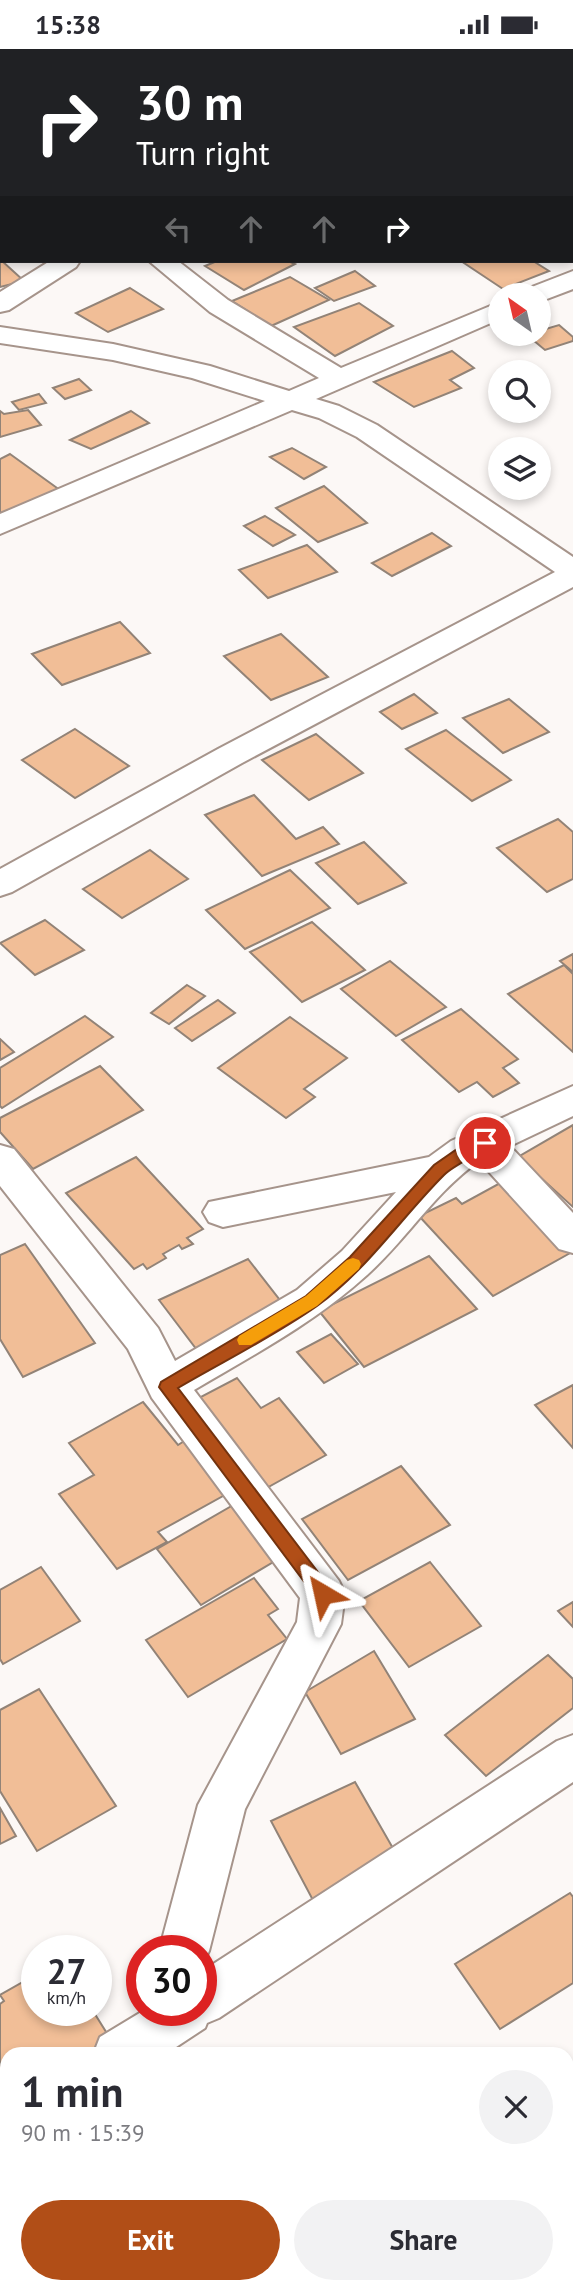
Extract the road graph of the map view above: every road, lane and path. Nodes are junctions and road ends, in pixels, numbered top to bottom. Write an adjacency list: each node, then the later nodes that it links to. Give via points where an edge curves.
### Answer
1 (64, 263): 5 (street)
2 (165, 263): 8 (street, via 219,306)
3 (573, 279): 4 (street)
4 (551, 288)
5 (0, 304)
6 (488, 315): 8 (street)
7 (0, 335): 9 (street, via 113,352)
8 (340, 379): 9 (street)
9 (290, 399): 10 (street); 11 (street, via 368,431)
10 (0, 525)
11 (573, 573): 12 (street)
12 (0, 884)
13 (573, 1100): 14 (street)
14 (485, 1143): 16 (street); 18 (street)
15 (0, 1159): 19 (street, via 144,1339)
16 (440, 1169): 17 (street); 19 (street, via 356,1262 312,1301)
17 (223, 1212)
18 (573, 1238)
19 (167, 1387): 21 (street, via 323,1594 319,1624 222,1805)
20 (573, 1756): 22 (street)
21 (188, 1935)
22 (217, 1988)
23 (160, 2026): 24 (street)
24 (130, 2047)

